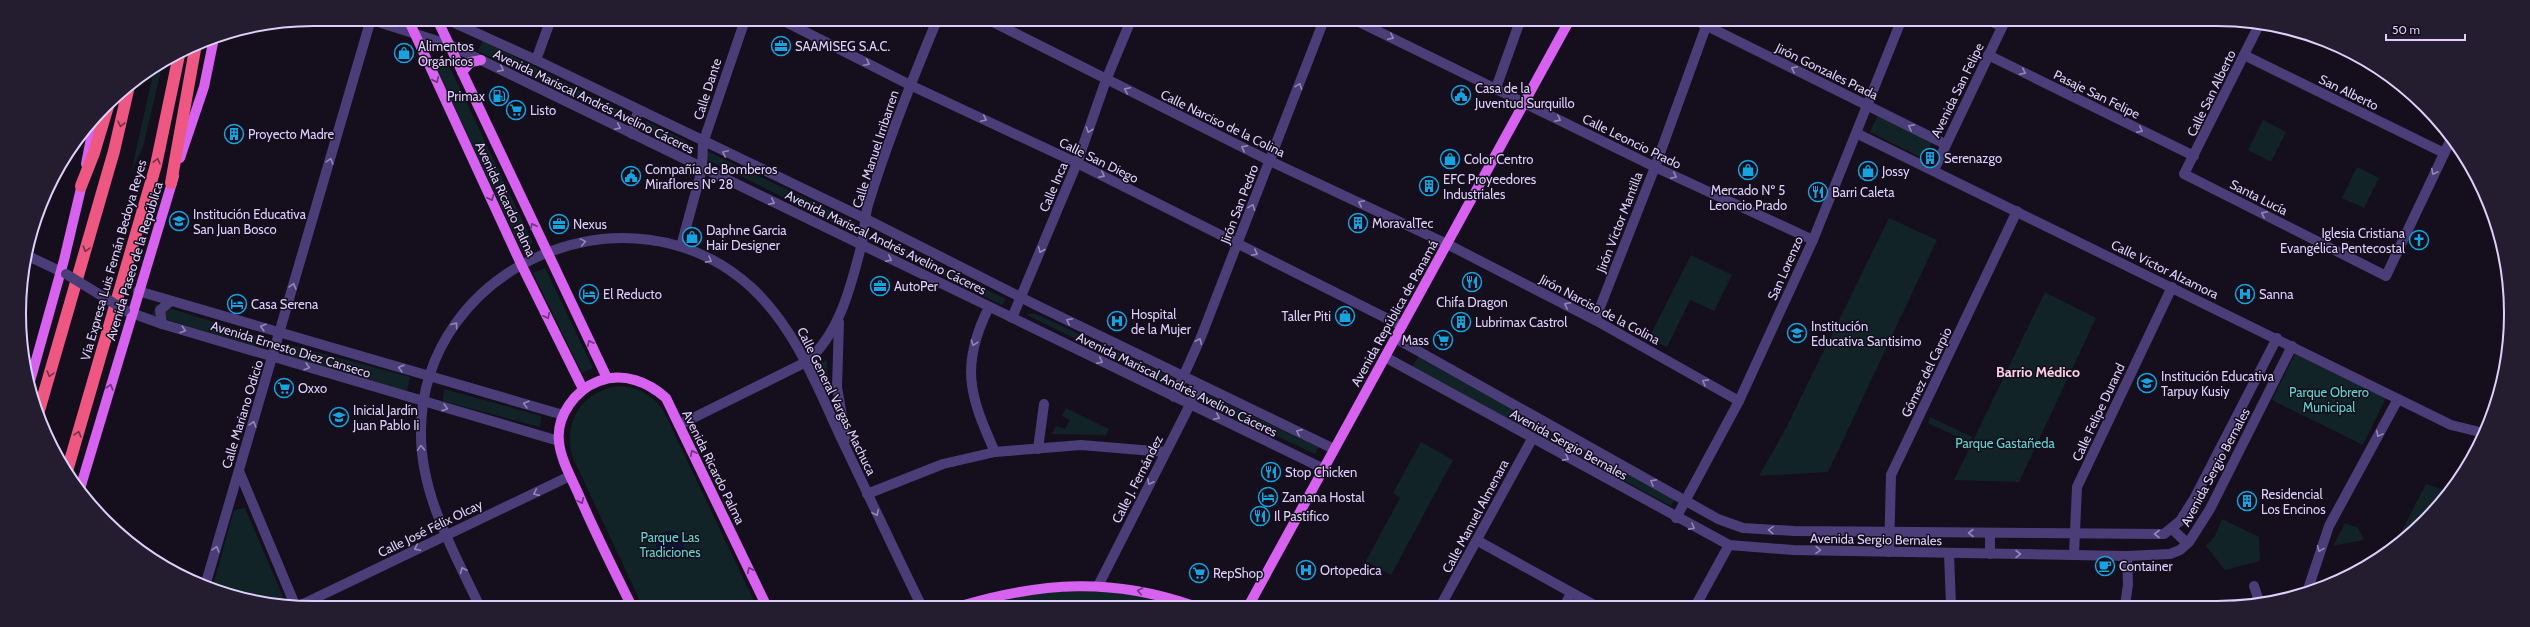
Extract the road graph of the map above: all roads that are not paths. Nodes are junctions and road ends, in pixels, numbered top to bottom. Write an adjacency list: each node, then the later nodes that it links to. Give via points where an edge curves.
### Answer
1 (368, 26): 77 (street, Calle Mariano Odicio, one-way to 1)
2 (393, 26): 21 (street, Avenida Mariscal Andrés Avelino Cáceres)
3 (411, 26): 21 (main road, Avenida Ricardo Palma)
4 (440, 26): 23 (main road, Avenida Ricardo Palma)
5 (461, 26): 28 (street, Avenida Mariscal Andrés Avelino Cáceres)
6 (548, 26): 28 (street)
7 (743, 26): 42 (street, Calle Dante)
8 (794, 26): 32 (street, Calle San Diego, one-way to 32)
9 (935, 26): 32 (street, Calle Manuel Irribarren)
10 (1001, 26): 31 (street, Calle Narciso de la Colina)
11 (1128, 26): 31 (street, Calle Inca)
12 (1322, 26): 47 (street, Jirón San Pedro, one-way to 12)
13 (1367, 26): 33 (street, Calle Leoncio Prado, one-way to 33)
14 (1518, 26): 33 (street)
15 (1566, 26): 35 (main road, Avenida República de Panamá)
16 (1703, 26): 49 (street, Jirón Víctor Mantilla)
17 (1712, 26): 36 (street, Jirón Gonzales Prada, one-way to 17)
18 (1900, 26): 36 (street, San Lorenzo)
19 (2003, 26): 25 (street, Avenida San Felipe)
20 (2257, 29): 26 (street, Calle San Alberto)
21 (413, 32): 23 (street, Avenida Mariscal Andrés Avelino Cáceres); 64 (main road, Avenida Ricardo Palma, one-way to 64)
22 (213, 44): 53 (main road, Avenida Paseo de la República, via 204,87)
23 (450, 45): 27 (street, Avenida Mariscal Andrés Avelino Cáceres); 30 (main road, Avenida Ricardo Palma)
24 (195, 52): 53 (highway)
25 (1988, 55): 44 (street, Avenida San Felipe); 46 (street, Pasaje San Felipe, one-way to 46)
26 (2244, 55): 45 (street, San Alberto); 46 (street, Calle San Alberto)
27 (481, 60): 30 (main road, via 471,62); 40 (street, Avenida Mariscal Andrés Avelino Cáceres, one-way to 40)
28 (536, 60): 37 (street, Avenida Mariscal Andrés Avelino Cáceres)
29 (178, 61): 109 (highway, Vía Expresa Luis Fernán Bedoya Reyes, one-way to 29, via 156,165)
30 (462, 72): 62 (main road, Avenida Ricardo Palma, one-way to 30)
31 (1106, 80): 47 (street, Calle Narciso de la Colina, one-way to 31); 48 (street, Calle Inca, one-way to 48)
32 (910, 85): 48 (street, Calle San Diego, one-way to 48); 56 (street, Calle Manuel Irribarren, via 868,206)
33 (1496, 88): 35 (street, Calle Leoncio Prado)
34 (127, 94): 96 (highway, one-way to 96, via 114,151)
35 (1524, 102): 49 (street, Calle Leoncio Prado, one-way to 49); 59 (main road, Avenida República de Panamá)
36 (1869, 106): 41 (street, San Lorenzo); 44 (street, Jirón Gonzales Prada, one-way to 36)
37 (638, 111): 40 (street); 42 (street, Avenida Mariscal Andrés Avelino Cáceres)
38 (105, 115): 54 (highway)
39 (91, 131): 54 (main road)
40 (632, 134): 50 (street, Avenida Mariscal Andrés Avelino Cáceres)
41 (1858, 134): 51 (street, Calle Víctor Alzamora); 57 (street, San Lorenzo)
42 (703, 143): 50 (street, Calle Dante); 56 (street, Avenida Mariscal Andrés Avelino Cáceres, one-way to 42)
43 (2449, 143): 45 (street)
44 (1946, 144): 51 (street, Avenida San Felipe)
45 (2444, 153): 52 (street, Santa Lucía, one-way to 52, via 2386,276)
46 (2194, 156): 52 (street, Calle San Alberto)
47 (1270, 161): 58 (street, Jirón San Pedro, one-way to 47); 59 (street, Calle Narciso de la Colina, one-way to 47)
48 (1077, 163): 58 (street, Calle San Diego, one-way to 58); 68 (street, Calle Inca, one-way to 68)
49 (1654, 167): 57 (street, Calle Leoncio Prado, one-way to 57); 74 (street, Jirón Víctor Mantilla)
50 (702, 168): 60 (street, Calle Dante); 61 (street, Avenida Mariscal Andrés Avelino Cáceres, one-way to 61)
51 (1934, 170): 55 (street, Calle Víctor Alzamora)
52 (2184, 174)
53 (171, 183): 67 (main road, Avenida Paseo de la República)
54 (81, 186): 65 (main road)
55 (2017, 211): 66 (street, Calle Víctor Alzamora); 121 (street, Gómez del Carpio, via 1891,475)
56 (866, 219): 61 (street, Calle Manuel Irribarren); 68 (street, Avenida Mariscal Andrés Avelino Cáceres)
57 (1813, 240): 92 (street, San Lorenzo)
58 (1238, 244): 76 (street, Calle San Diego, one-way to 76); 86 (street, Jirón San Pedro, one-way to 58)
59 (1448, 244): 74 (street, Jirón Narciso de la Colina, one-way to 59); 76 (main road, Avenida República de Panamá)
60 (681, 246): 62 (street, Calle General Vargas Machuca, one-way to 60, via 568,245 602,239 629,238); 83 (street, Calle General Vargas Machuca, one-way to 83, via 711,261 751,287 786,327)
61 (862, 246): 70 (street, Avenida Mariscal Andrés Avelino Cáceres, one-way to 70); 72 (street, Calle Manuel Irribarren)
62 (546, 253): 64 (street, Calle General Vargas Machuca); 87 (main road, Avenida Ricardo Palma, one-way to 62)
63 (32, 258): 65 (street, Avenida Ernesto Diez Canseco)
64 (521, 264): 85 (street, Calle General Vargas Machuca, one-way to 64, via 439,351 467,309 500,278); 89 (main road, Avenida Ricardo Palma, one-way to 89)
65 (63, 272): 71 (street, Avenida Ernesto Diez Canseco, bridge); 84 (main road)
66 (2172, 287): 79 (street, Calle Víctor Alzamora); 123 (street, Calle Felipe Durand, via 2077,487)
67 (138, 291): 69 (street, Avenida Ernesto Diez Canseco); 71 (main road, Avenida Paseo de la República)
68 (1021, 298): 73 (street, Calle Inca); 86 (street, Avenida Mariscal Andrés Avelino Cáceres, one-way to 68)
69 (171, 300): 75 (street, via 160,310); 77 (street, Avenida Ernesto Diez Canseco, one-way to 69)
70 (989, 307): 73 (street, Avenida Mariscal Andrés Avelino Cáceres); 106 (street, one-way to 106, via 972,350 970,378 979,417)
71 (128, 312): 75 (street, Avenida Ernesto Diez Canseco); 113 (main road, Avenida Paseo de la República, one-way to 71)
72 (840, 312): 83 (street, Calle Manuel Irribarren, via 827,339 817,353); 105 (street, Calle Manuel Irribarren, via 837,387)
73 (1012, 318): 90 (street, Avenida Mariscal Andrés Avelino Cáceres, one-way to 90)
74 (1595, 320): 92 (street, Jirón Narciso de la Colina, one-way to 74)
75 (162, 324): 81 (street, Avenida Ernesto Diez Canseco, one-way to 81)
76 (1402, 326): 78 (main road, Avenida República de Panamá)
77 (280, 332): 81 (street, Calle Mariano Odicio); 85 (street, Avenida Ernesto Diez Canseco, one-way to 77)
78 (1395, 338): 82 (main road, Avenida República de Panamá); 116 (street, Avenida Sergio Bernales, one-way to 78)
79 (2277, 338): 80 (street, Calle Víctor Alzamora); 119 (street, Avenida Sergio Bernales, via 2194,499)
80 (2292, 346): 91 (street, Calle Víctor Alzamora); 126 (street, Avenida Sergio Bernales, via 2210,509)
81 (273, 357): 93 (street, Avenida Ernesto Diez Canseco, one-way to 93); 111 (street, Calle Mariano Odicio, one-way to 81)
82 (1385, 357): 100 (street, Avenida Sergio Bernales); 103 (main road, Avenida República de Panamá)
83 (806, 362): 98 (street, Calle Manuel Irribarren); 105 (street, Calle General Vargas Machuca)
84 (33, 372)
85 (430, 376): 93 (street, Calle General Vargas Machuca); 97 (street, Avenida Ernesto Diez Canseco, one-way to 85)
86 (1183, 377): 88 (street, Avenida Mariscal Andrés Avelino Cáceres); 90 (street, Jirón San Pedro)
87 (607, 378): 89 (main road, Avenida Ricardo Palma); 98 (main road, Avenida Ricardo Palma, via 627,378 655,388 666,398)
88 (1200, 385): 95 (street, Calle J. Fernández); 103 (street, Avenida Mariscal Andrés Avelino Cáceres, one-way to 88)
89 (583, 389): 97 (main road, Avenida Ricardo Palma)
90 (1174, 397): 95 (street, Avenida Mariscal Andrés Avelino Cáceres)
91 (2398, 399): 99 (street, Calle Víctor Alzamora, via 2451,425); 137 (street, one-way to 137, via 2329,526)
92 (1740, 401): 116 (street, San Lorenzo)
93 (424, 402): 101 (street, Avenida Ernesto Diez Canseco, one-way to 101); 124 (street, Calle General Vargas Machuca, one-way to 93, via 423,470 420,429)
94 (1044, 404): 102 (street)
95 (1191, 404): 107 (street, Calle J. Fernández); 110 (street, Avenida Mariscal Andrés Avelino Cáceres, one-way to 110)
96 (41, 405)
97 (563, 415): 101 (main road, Avenida Ricardo Palma)
98 (679, 424): 144 (main road, Avenida Ricardo Palma, one-way to 98)
99 (2478, 432)
100 (1532, 439): 118 (street, Avenida Sergio Bernales, one-way to 118); 125 (street, Calle Manuel Almenara)
101 (559, 441): 112 (main road, Avenida Ricardo Palma)
102 (1038, 449): 104 (street, via 1081,445); 106 (street)
103 (1334, 449): 110 (main road, Avenida República de Panamá)
104 (1148, 450): 107 (street); 108 (street)
105 (848, 452): 114 (street, Calle General Vargas Machuca)
106 (995, 452): 114 (street, via 943,464)
107 (1165, 452): 108 (street, Calle J. Fernández)
108 (1159, 462): 135 (street, Calle J. Fernández, one-way to 135)
109 (69, 464)
110 (1324, 469): 148 (main road, Avenida República de Panamá)
111 (239, 471): 115 (street, Calle Mariano Odicio); 117 (street)
112 (570, 476): 124 (street, Calle José Félix Olcay, one-way to 124); 143 (main road, Avenida Ricardo Palma, one-way to 143)
113 (81, 484)
114 (867, 494): 145 (street, Calle General Vargas Machuca, one-way to 145)
115 (230, 500): 117 (street, via 234,496 240,496); 134 (street, Calle Mariano Odicio, one-way to 115)
116 (1686, 500): 118 (street, San Lorenzo); 120 (street, Avenida Sergio Bernales, one-way to 116, via 1743,528 1718,519)
117 (254, 504): 140 (street)
118 (1676, 518): 127 (street, Avenida Sergio Bernales, one-way to 127)
119 (2172, 529): 123 (street, Avenida Sergio Bernales, one-way to 123, via 2164,534); 126 (street)
120 (1794, 531): 121 (street, Avenida Sergio Bernales); 128 (street)
121 (1889, 533): 122 (street, Avenida Sergio Bernales, one-way to 121); 129 (street, Gómez del Carpio)
122 (1990, 533): 123 (street, Avenida Sergio Bernales); 131 (street)
123 (2074, 533): 132 (street, Calle Felipe Durand)
124 (446, 534): 141 (street, Calle José Félix Olcay, one-way to 141); 142 (street, Calle General Vargas Machuca, one-way to 124)
125 (1478, 541): 138 (street); 149 (street, Calle Manuel Almenara)
126 (2187, 543): 133 (street, Avenida Sergio Bernales, via 2180,550 2170,554)
127 (1729, 545): 128 (street, Avenida Sergio Bernales); 152 (street)
128 (1793, 550): 129 (street, Avenida Sergio Bernales, one-way to 129)
129 (1889, 552): 130 (street, Avenida Sergio Bernales)
130 (1949, 554): 131 (street, Avenida Sergio Bernales); 153 (street)
131 (1990, 554): 132 (street, Avenida Sergio Bernales, one-way to 132)
132 (2074, 554): 133 (street, Avenida Sergio Bernales)
133 (2127, 556): 154 (street)
134 (206, 580)
135 (1098, 586): 146 (main road, via 1064,585 1034,588); 147 (main road, one-way to 135, via 1138,591)
136 (2254, 586): 139 (street)
137 (2309, 586)
138 (1572, 593): 150 (street); 151 (street)
139 (2258, 598)
140 (292, 600)
141 (310, 601)
142 (477, 601)
143 (629, 601)
144 (764, 601)
145 (919, 601)
146 (983, 601)
147 (1173, 601)
148 (1252, 601)
149 (1444, 601)
150 (1567, 601)
151 (1586, 601)
152 (1699, 601)
153 (1951, 601)
154 (2126, 601)

